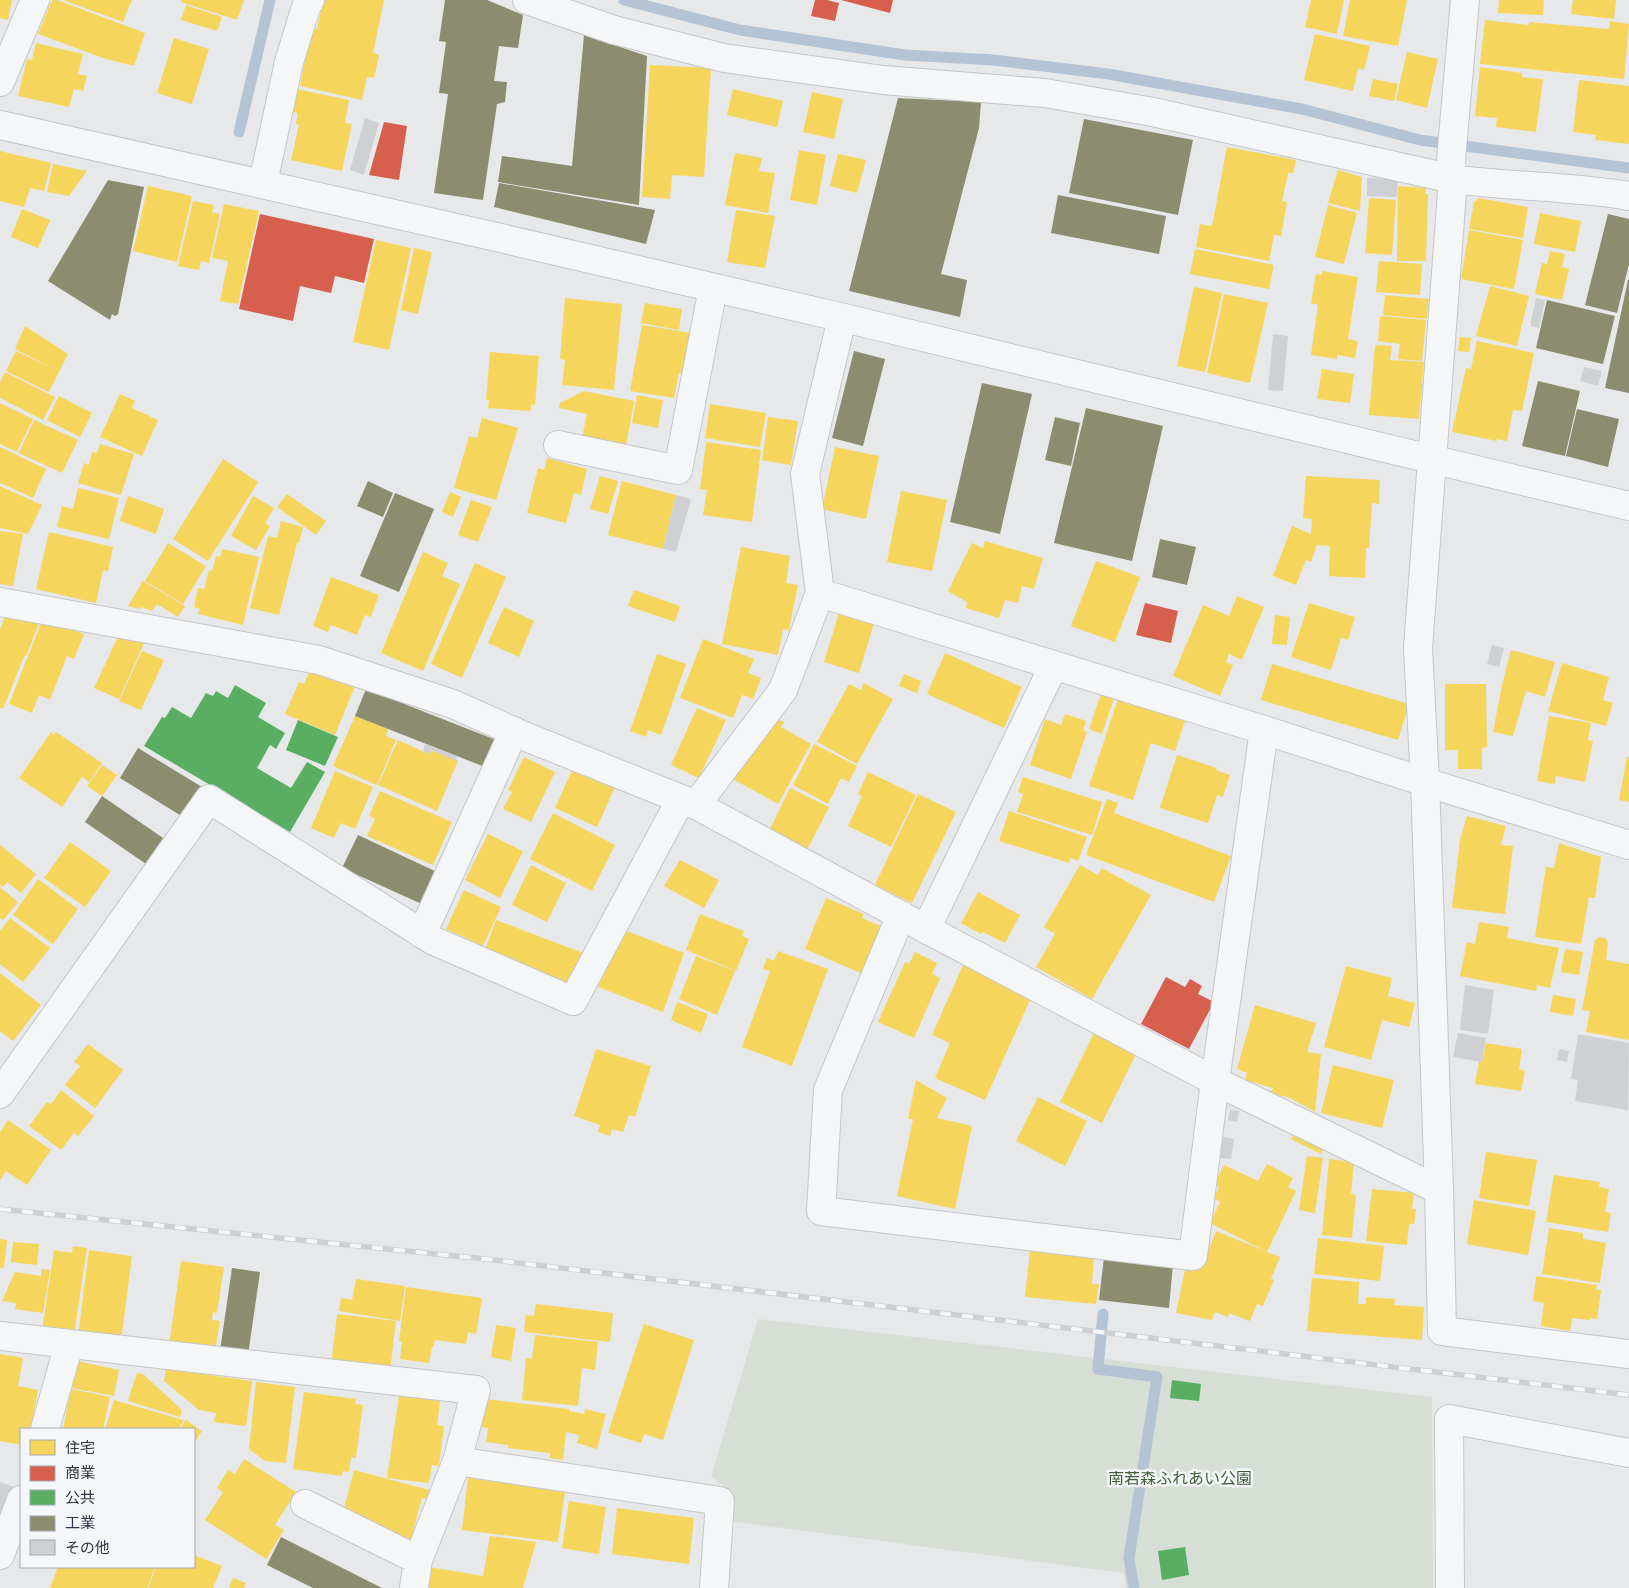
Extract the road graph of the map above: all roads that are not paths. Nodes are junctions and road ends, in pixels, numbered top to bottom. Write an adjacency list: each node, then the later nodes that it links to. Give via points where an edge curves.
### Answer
1 (35, 0): 5 (street)
2 (310, 0): 8 (street, via 289,62)
3 (527, 0): 7 (street, via 614,30 724,58 882,80 1045,93)
4 (1465, 0): 7 (street)
5 (0, 82)
6 (0, 124): 8 (street)
7 (1452, 170): 9 (street, via 1479,182 1593,190); 13 (street)
8 (263, 183): 10 (street)
9 (1629, 196)
10 (714, 288): 11 (street); 12 (street, via 678,470)
11 (842, 318): 13 (street); 15 (street, via 804,474)
12 (558, 445)
13 (1432, 460): 14 (street); 20 (street, via 1418,648)
14 (1629, 506)
15 (820, 593): 17 (street); 21 (street, via 783,690)
16 (0, 602): 18 (street, via 319,660 453,704)
17 (1054, 665): 19 (street); 24 (street)
18 (514, 730): 21 (street); 25 (street)
19 (1264, 730): 20 (street); 26 (street)
20 (1425, 782): 22 (street); 28 (street)
21 (689, 802): 23 (street); 25 (street, via 573,1001)
22 (1629, 845)
23 (901, 915): 24 (street); 26 (street, via 828,1090 820,1211 1193,1256)
24 (926, 929): 26 (street)
25 (422, 934): 27 (street, via 209,799)
26 (1215, 1081): 28 (street)
27 (0, 1094)
28 (1439, 1190): 31 (street, via 1442,1331)
29 (0, 1336): 30 (street)
30 (70, 1344): 32 (street); 34 (street, via 476,1390)
31 (1629, 1354)
32 (45, 1428)
33 (1629, 1453): 41 (street, via 1449,1419)
34 (457, 1461): 38 (street); 40 (street, via 720,1501)
35 (20, 1503): 37 (street)
36 (305, 1504): 38 (street)
37 (0, 1555)
38 (418, 1560): 39 (street)
39 (414, 1588)
40 (714, 1588)
41 (1450, 1588)

